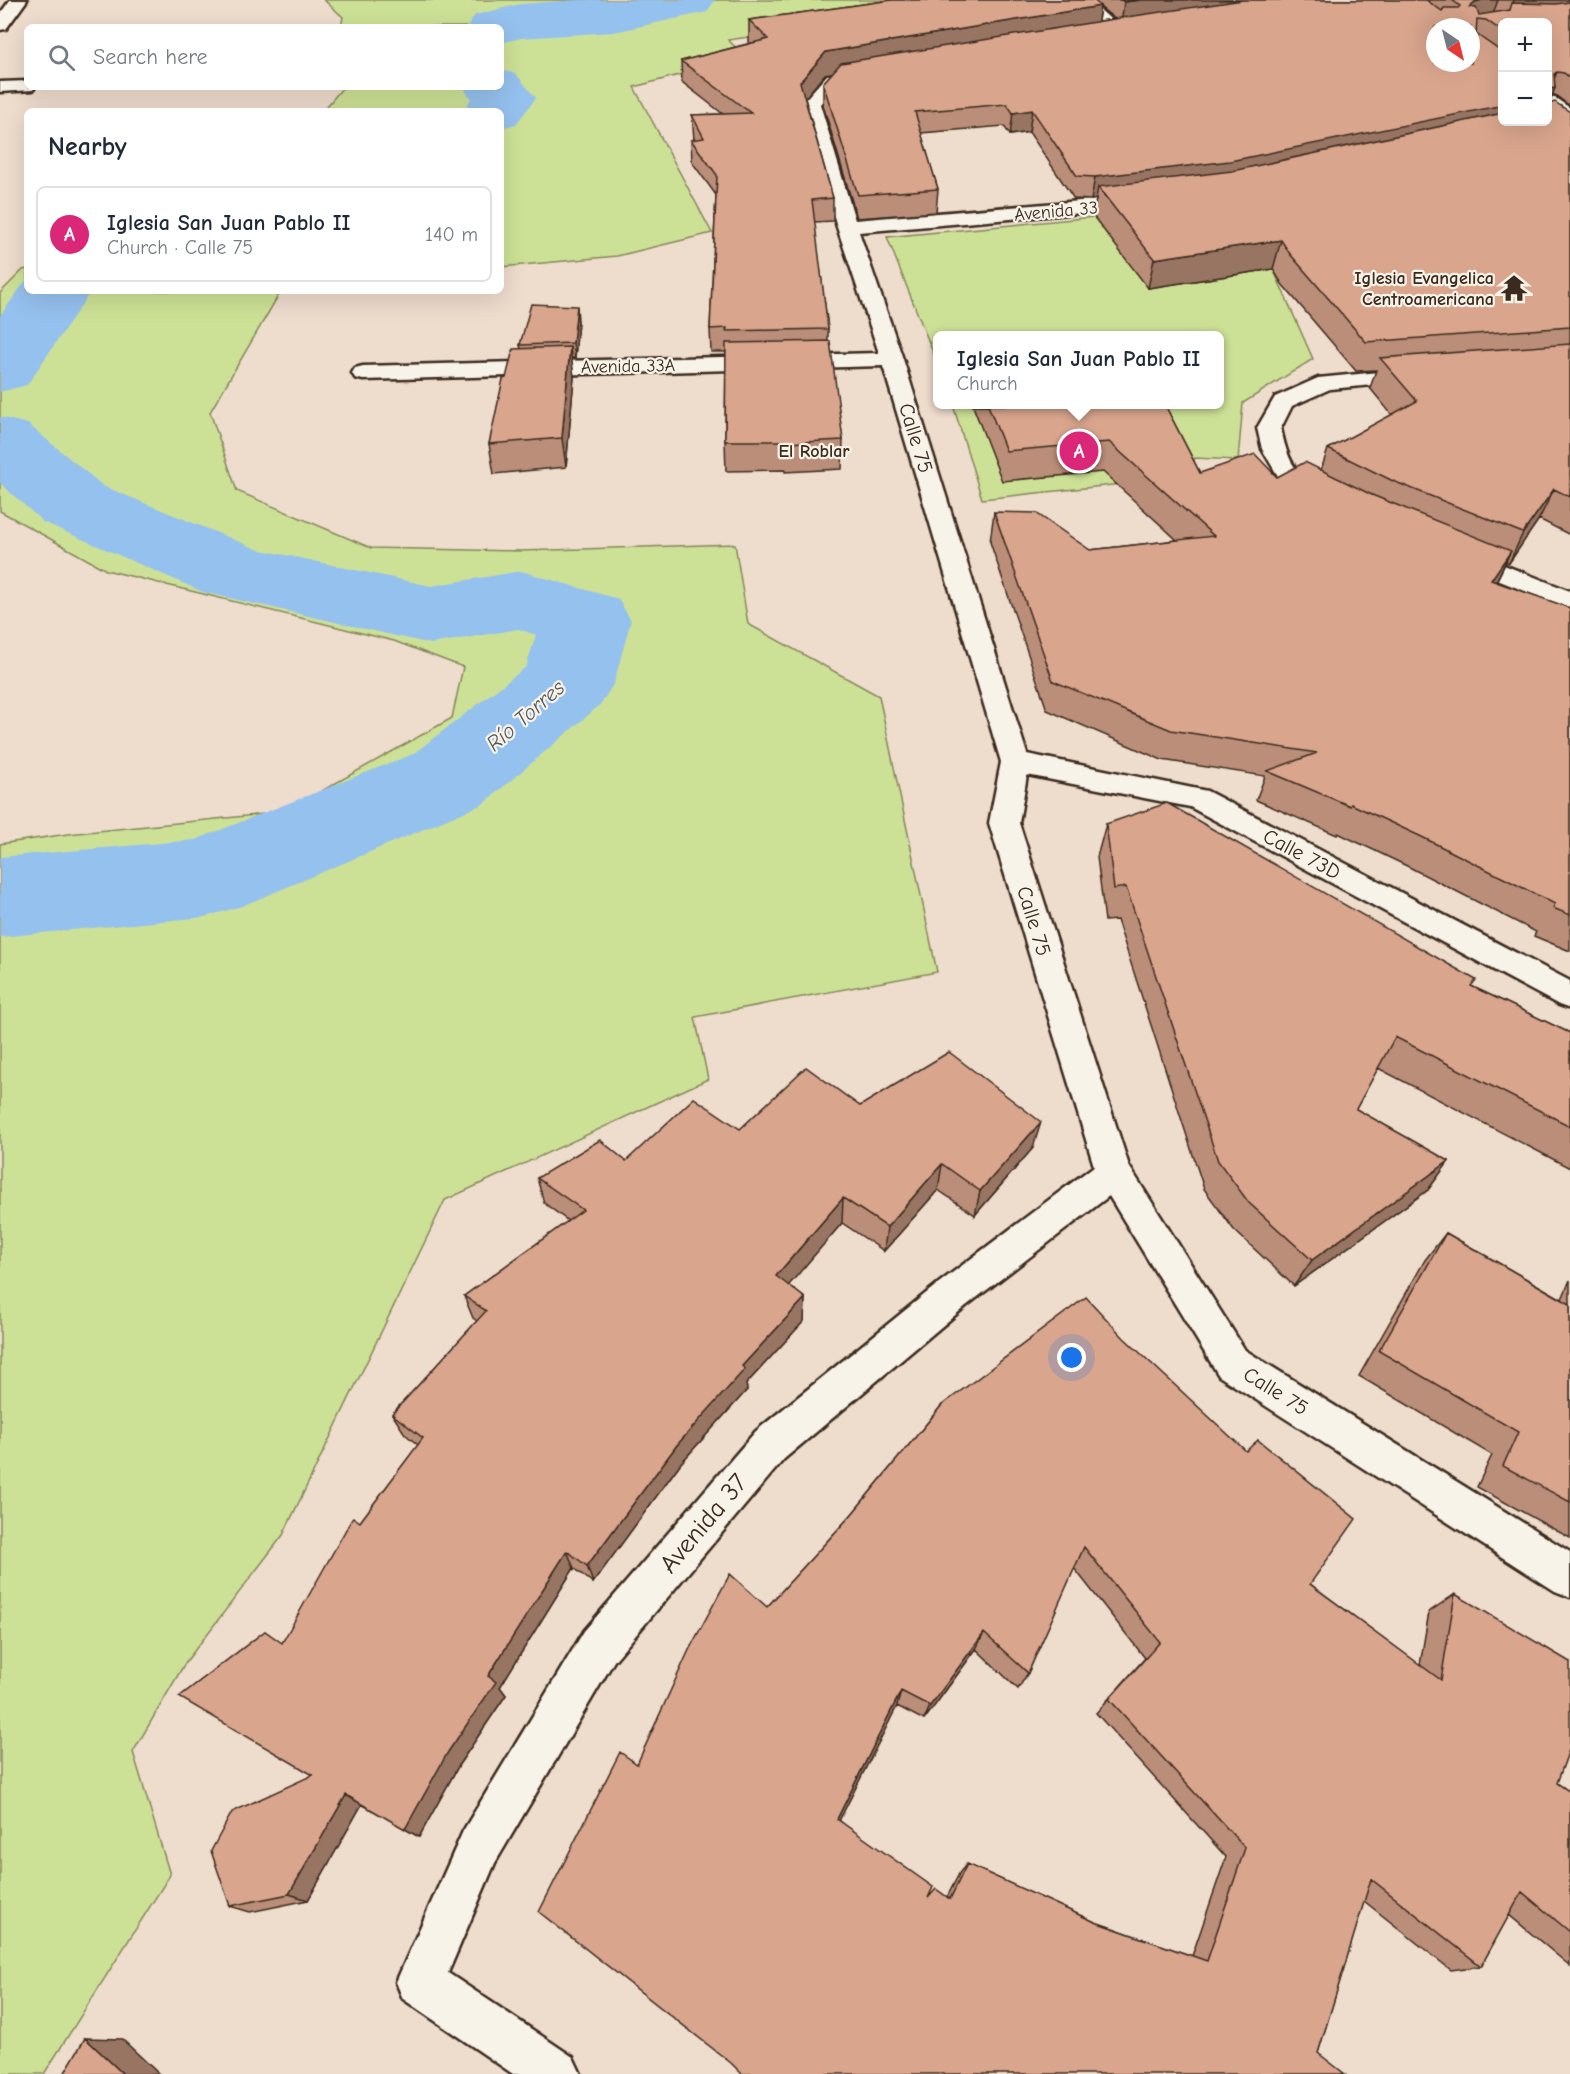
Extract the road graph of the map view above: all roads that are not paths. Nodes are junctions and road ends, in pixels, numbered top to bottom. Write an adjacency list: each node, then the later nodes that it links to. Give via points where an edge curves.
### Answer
1 (19, 0): 3 (street)
2 (1079, 0): 4 (street, via 1121,31)
3 (0, 25)
4 (1092, 36)
5 (880, 71): 12 (street, Calle 75, via 833,79 811,103)
6 (24, 86): 7 (street)
7 (0, 87)
8 (1552, 104): 9 (street)
9 (1569, 116): 10 (street)
10 (1552, 119)
11 (1158, 200): 12 (street, Avenida 33)
12 (847, 227): 13 (street, Calle 75)
13 (892, 359): 14 (street, Avenida 33A); 19 (street, Calle 75)
14 (363, 373)
15 (1440, 374): 16 (street, via 1326,383 1283,402 1269,428 1274,449 1291,478)
16 (1341, 503)
17 (1438, 546): 18 (street)
18 (1570, 601)
19 (1015, 762): 20 (street, Calle 73D, via 1197,798); 21 (street, Calle 75, via 1004,823)
20 (1570, 996)
21 (1113, 1172): 22 (street, Calle 75, via 1232,1363); 23 (street, Avenida 37, via 953,1294 770,1445 599,1646 479,1847 420,1982)
22 (1570, 1576)
23 (556, 2074)

